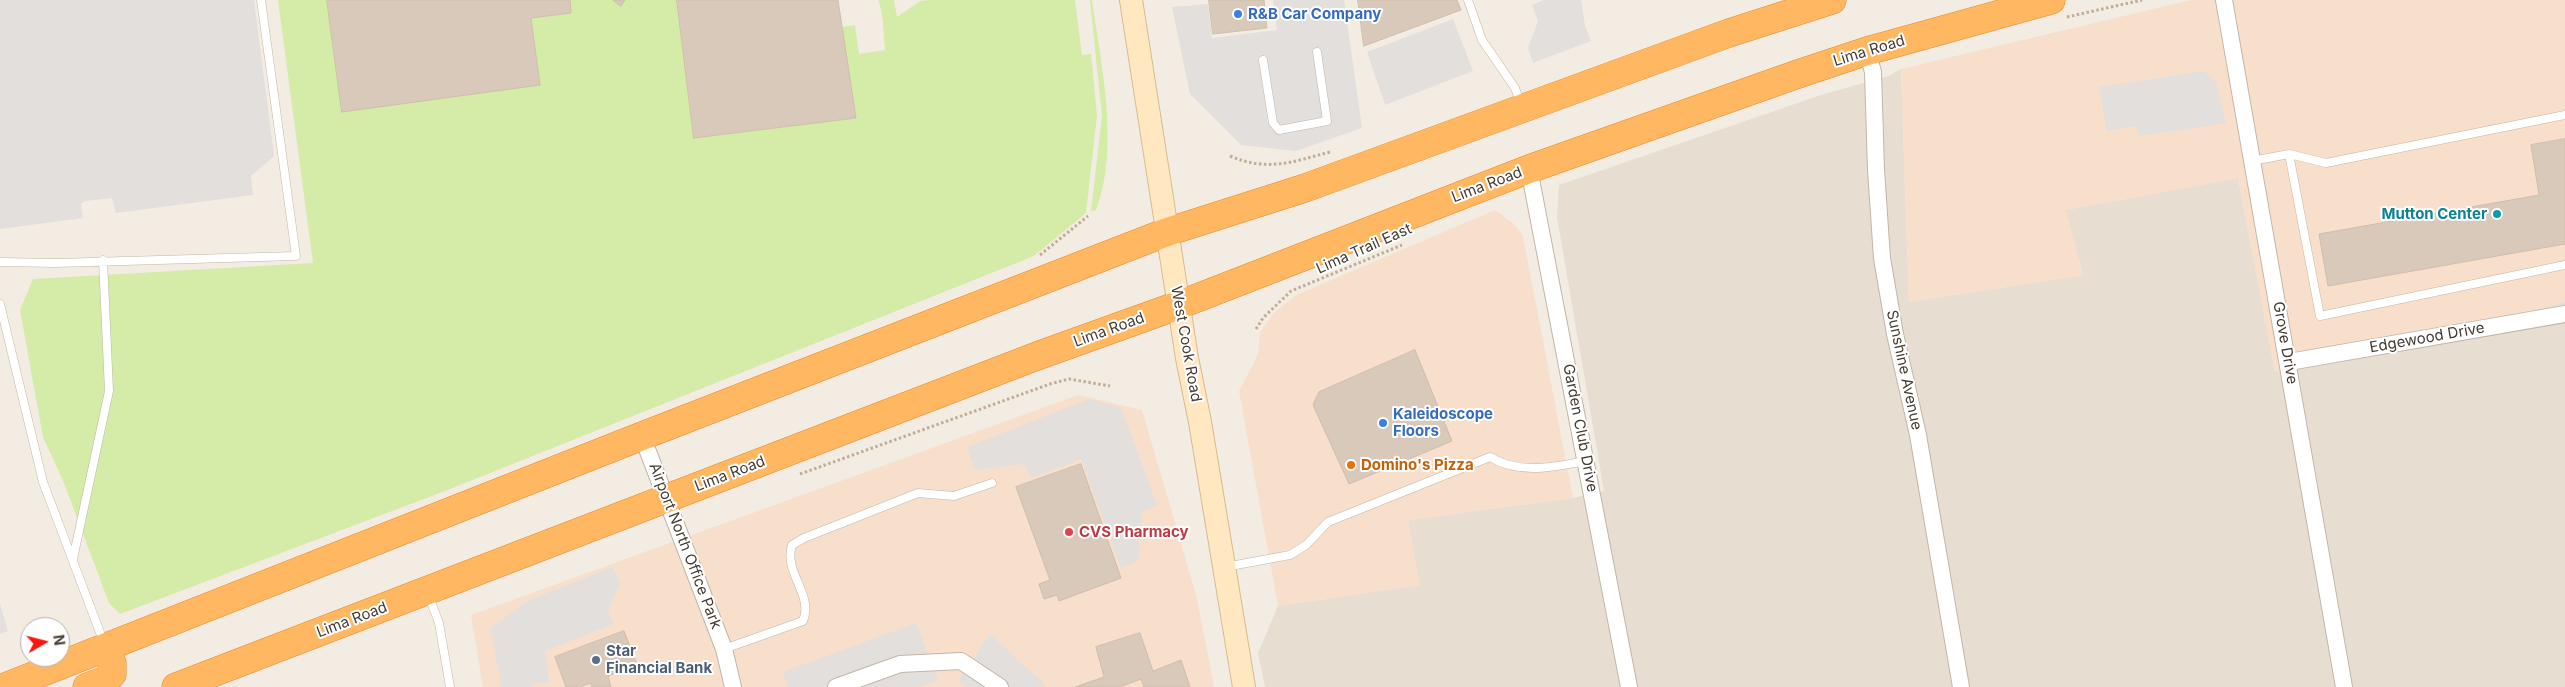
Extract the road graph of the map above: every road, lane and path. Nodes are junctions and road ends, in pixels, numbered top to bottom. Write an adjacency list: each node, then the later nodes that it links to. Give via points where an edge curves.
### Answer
1 (261, 0): 17 (lane, via 296,256)
2 (1131, 0): 15 (main road, West Cook Road)
3 (1468, 0): 10 (lane, via 1482,40 1515,88)
4 (1832, 0): 10 (highway, via 1729,33)
5 (2051, 0): 7 (highway, Lima Road)
6 (2224, 0): 13 (street, Grove Drive)
7 (1867, 51): 14 (highway, Lima Road); 43 (street, Sunshine Avenue, via 1873,72 1882,258 1918,435)
8 (1317, 52): 9 (lane, via 1327,121 1279,130 1273,123)
9 (1263, 60)
10 (1523, 110): 15 (highway, via 1305,188)
11 (2565, 115): 12 (lane, via 2326,162)
12 (2289, 154): 13 (lane); 19 (lane, via 2320,316)
13 (2252, 161): 24 (street, Grove Drive)
14 (1529, 169): 21 (highway, Lima Road); 26 (street, Garden Club Drive)
15 (1167, 232): 21 (main road, West Cook Road); 25 (highway)
16 (1403, 245): 23 (path, Lima Trail East, via 1291,291)
17 (103, 260): 18 (lane); 29 (lane, via 109,391)
18 (0, 262)
19 (2565, 265)
20 (0, 304): 29 (lane, via 43,482)
21 (1179, 305): 28 (highway, Lima Road); 30 (main road, West Cook Road)
22 (2565, 314): 24 (street, Edgewood Drive)
23 (1256, 329)
24 (2289, 362): 44 (street, Grove Drive)
25 (642, 436): 28 (street, Airport North Office Park); 32 (highway)
26 (1586, 461): 30 (lane, via 1540,470 1503,465 1490,457 1328,522 1306,545 1290,555); 42 (street, Garden Club Drive)
27 (992, 483): 33 (lane, via 954,496 918,494 804,538 792,546 789,555 805,602 807,613 804,621)
28 (667, 498): 31 (highway, Lima Road); 33 (street, Airport North Office Park)
29 (73, 559): 32 (lane)
30 (1222, 567): 41 (main road, West Cook Road)
31 (427, 592): 36 (highway, Lima Road); 37 (lane, via 439,623)
32 (106, 648): 34 (highway); 35 (highway, via 112,674 106,680)
33 (724, 649): 38 (street, Airport North Office Park)
34 (5, 687)
35 (87, 687)
36 (176, 687)
37 (450, 687)
38 (733, 687)
39 (836, 687): 40 (street, via 900,664 961,662)
40 (1000, 687)
41 (1244, 687)
42 (1629, 687)
43 (1960, 687)
44 (2344, 687)

